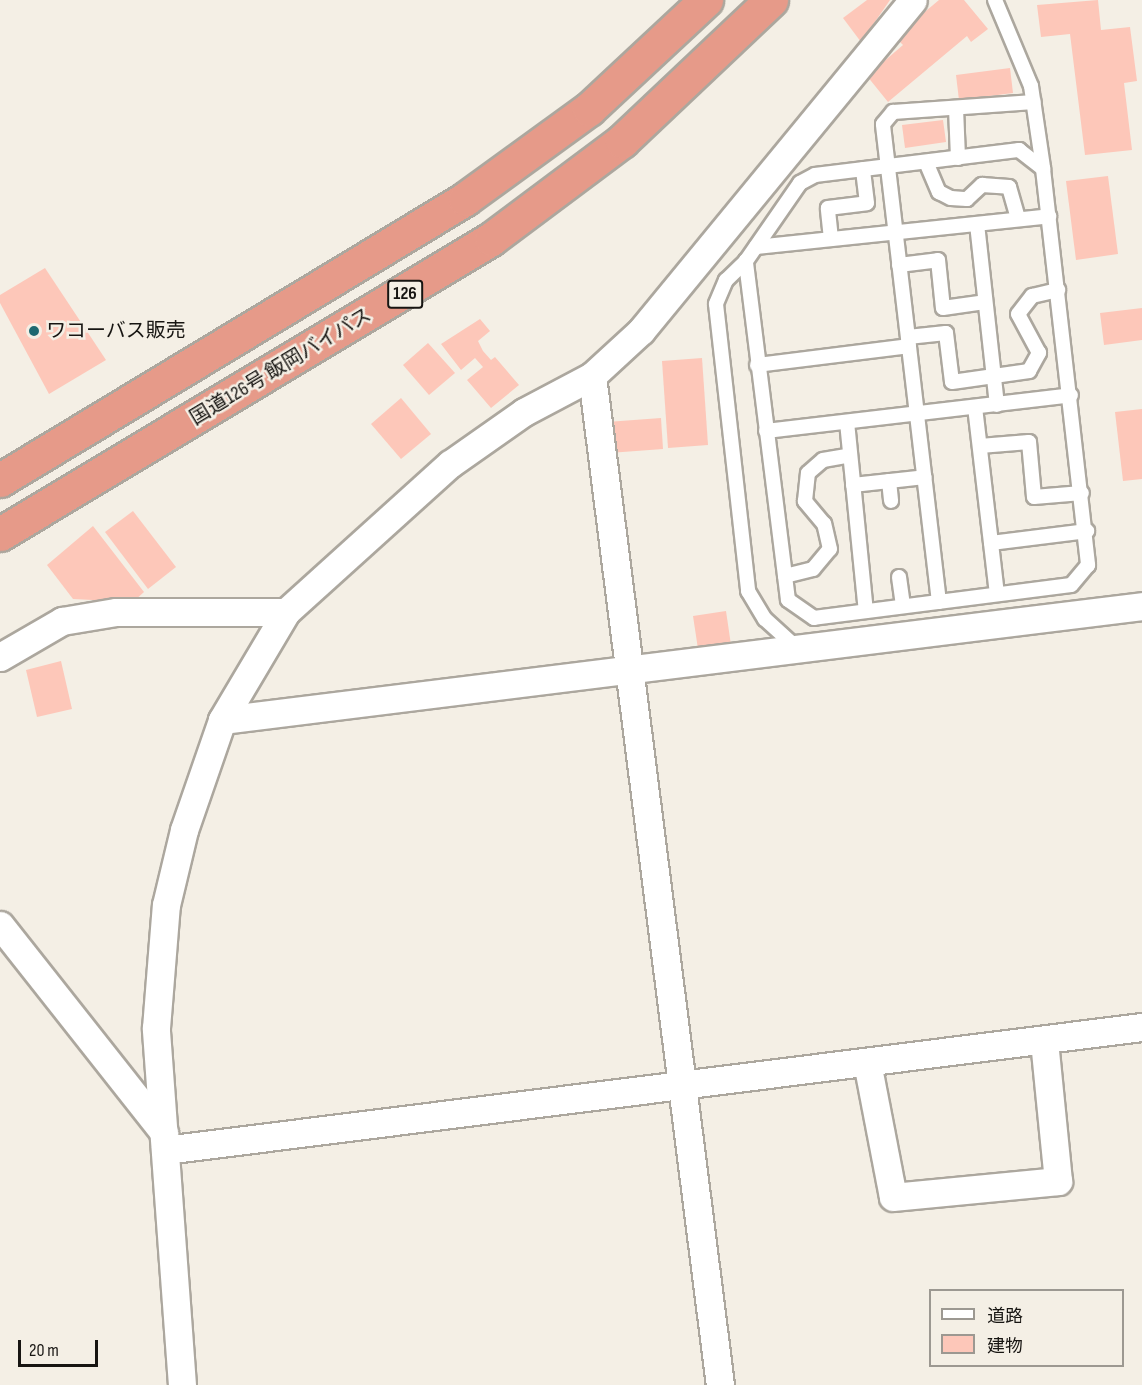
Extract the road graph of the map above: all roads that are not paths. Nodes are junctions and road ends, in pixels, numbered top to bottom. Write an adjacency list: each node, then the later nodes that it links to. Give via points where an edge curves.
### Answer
1 (706, 0): 35 (highway, 126, via 589,109 465,199)
2 (771, 0): 41 (highway, 国道126号 飯岡バイパス / 126, via 622,141 491,239)
3 (913, 0): 24 (street, via 641,331)
4 (995, 0): 5 (lane)
5 (1034, 102): 6 (lane); 10 (lane)
6 (956, 108): 7 (lane); 9 (lane, via 893,112 883,124)
7 (958, 158): 8 (lane); 10 (lane, via 1019,150)
8 (927, 162): 9 (lane); 13 (lane, via 939,192 951,198 967,199 982,185 1009,188)
9 (888, 166): 11 (lane); 15 (lane)
10 (1043, 169): 12 (lane)
11 (863, 170): 16 (lane, via 867,203 828,208); 17 (lane, via 815,175 800,183)
12 (1049, 216): 13 (lane); 20 (lane)
13 (1018, 219): 14 (lane)
14 (977, 224): 15 (lane); 21 (lane)
15 (895, 232): 16 (lane); 19 (lane)
16 (831, 239): 17 (lane)
17 (756, 247): 18 (lane)
18 (746, 261): 23 (lane); 51 (lane, via 726,280 716,304 748,591 765,619)
19 (899, 266): 21 (lane, via 938,260 943,308); 22 (lane)
20 (1058, 290): 25 (lane, via 1032,296 1018,314 1039,353 1036,362 1029,371); 26 (lane)
21 (985, 302): 25 (lane)
22 (908, 342): 23 (lane); 25 (lane, via 946,333 952,382); 29 (lane)
23 (757, 366): 31 (lane)
24 (592, 376): 50 (street, via 524,412 450,464); 53 (street)
25 (994, 377): 27 (lane)
26 (1071, 396): 27 (lane); 38 (lane)
27 (997, 405): 28 (lane)
28 (975, 407): 29 (lane); 32 (lane)
29 (917, 414): 30 (lane); 34 (lane)
30 (847, 422): 31 (lane); 33 (lane)
31 (766, 431): 43 (lane)
32 (980, 446): 38 (lane, via 1029,442 1034,497); 42 (lane)
33 (850, 455): 37 (lane); 43 (lane, via 823,460 808,473 805,501 824,524 830,549 813,569)
34 (925, 477): 36 (lane); 46 (lane)
35 (0, 480)
36 (889, 481): 37 (lane); 39 (lane)
37 (853, 485): 49 (lane)
38 (1082, 493): 40 (lane)
39 (891, 501)
40 (1087, 531): 42 (lane); 45 (lane, via 1088,565 1071,585)
41 (0, 534)
42 (991, 543): 45 (lane)
43 (785, 576): 49 (lane, via 788,600 814,618)
44 (899, 577): 47 (lane)
45 (997, 594): 46 (lane)
46 (939, 602): 47 (lane)
47 (903, 606): 49 (lane)
48 (1142, 606): 51 (street)
49 (866, 611)
50 (286, 612): 52 (street, via 116,612 62,621); 54 (street)
51 (798, 649): 53 (street)
52 (0, 657)
53 (629, 670): 54 (street); 59 (street)
54 (222, 720): 60 (street, via 184,830 166,905 156,1028)
55 (0, 925): 60 (street)
56 (1142, 1027): 57 (street)
57 (1044, 1040): 58 (street); 58 (street, via 1058,1181 893,1197)
58 (867, 1062): 59 (street)
59 (682, 1085): 60 (street); 62 (street)
60 (165, 1142): 61 (street)
61 (182, 1385)
62 (720, 1385)

